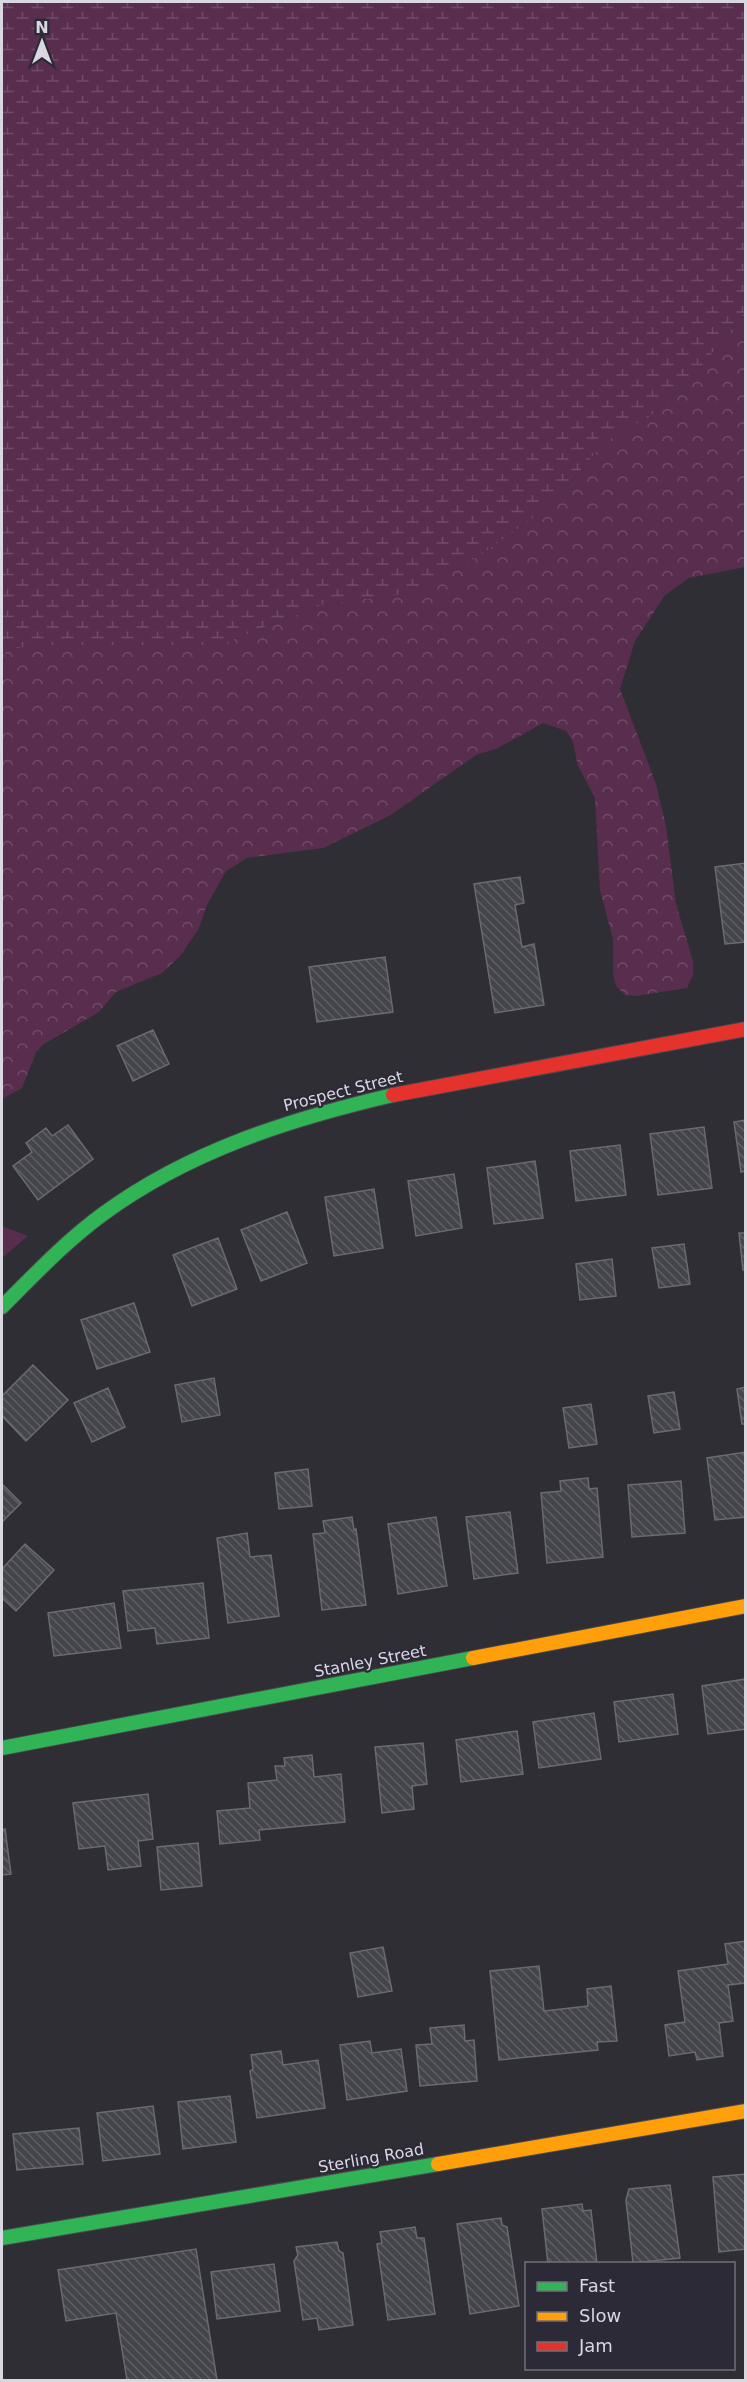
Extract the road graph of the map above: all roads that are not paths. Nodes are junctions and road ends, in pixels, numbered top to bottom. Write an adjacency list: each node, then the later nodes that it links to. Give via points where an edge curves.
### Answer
1 (746, 1029): 2 (street, Prospect Street, via 399,1094 248,1134 116,1204 79,1233)
2 (2, 1307)
3 (746, 1606): 4 (street, Stanley Street)
4 (2, 1748)
5 (746, 2111): 6 (street, Sterling Road)
6 (2, 2238)

